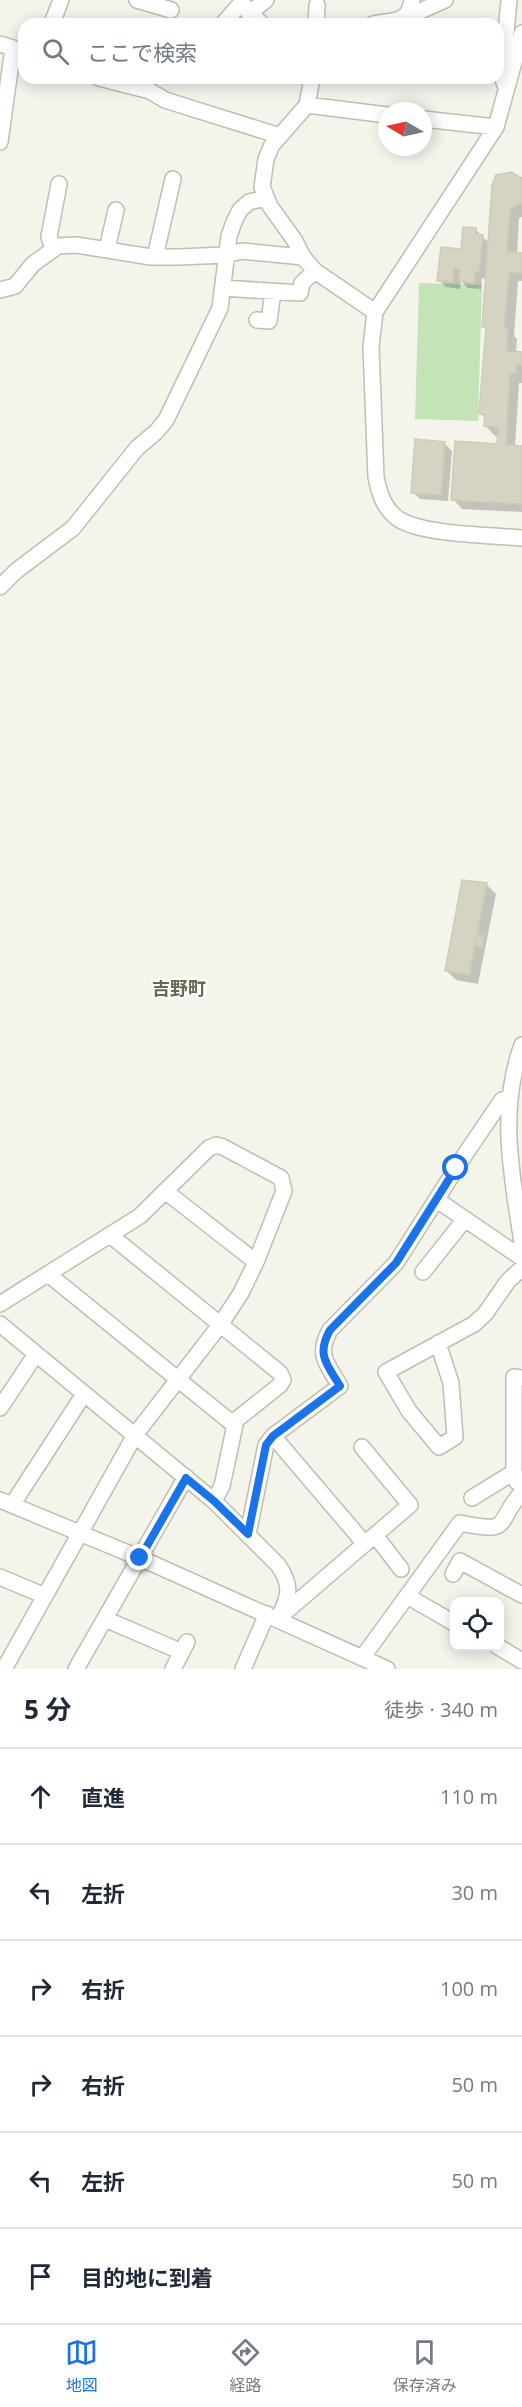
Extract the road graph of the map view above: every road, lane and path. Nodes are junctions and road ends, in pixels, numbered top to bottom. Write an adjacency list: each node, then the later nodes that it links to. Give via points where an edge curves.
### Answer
1 (61, 0): 10 (street)
2 (137, 0): 9 (street)
3 (445, 0): 8 (street, via 416,13)
4 (509, 0): 15 (street)
5 (272, 1): 6 (street)
6 (244, 5): 11 (street); 12 (street)
7 (317, 5): 13 (street)
8 (411, 6)
9 (170, 11)
10 (54, 18)
11 (230, 18)
12 (256, 18)
13 (316, 18)
14 (522, 33): 20 (street)
15 (504, 34)
16 (12, 48): 26 (street)
17 (504, 82): 20 (street)
18 (151, 84): 25 (street, via 165,100)
19 (311, 84): 21 (street)
20 (507, 91): 24 (street)
21 (307, 105): 22 (street); 25 (street)
22 (378, 114)
23 (432, 120): 24 (street)
24 (496, 128): 40 (street)
25 (280, 136): 29 (street, via 266,159 262,187)
26 (0, 142)
27 (173, 179): 34 (street, via 159,206)
28 (62, 192): 31 (street, via 49,237)
29 (266, 198): 33 (street, via 249,202 240,210); 35 (street)
30 (116, 210): 32 (street)
31 (53, 249): 32 (street, via 76,245); 38 (street, via 33,264 15,286)
32 (107, 249): 34 (street)
33 (226, 255): 34 (street); 35 (street, via 242,251); 37 (street)
34 (155, 257)
35 (303, 257): 36 (street)
36 (315, 271): 39 (street, via 302,283 300,293); 40 (street)
37 (223, 288): 39 (street); 43 (street, via 220,308 166,420 137,448 73,528)
38 (0, 290)
39 (273, 292): 41 (street, via 269,321)
40 (375, 312): 42 (street, via 371,346 376,477 386,506 403,521 427,529)
41 (257, 320)
42 (522, 538)
43 (0, 587)
44 (522, 1045): 45 (street)
45 (517, 1074): 46 (street)
46 (510, 1099): 47 (street); 49 (street, via 502,1100)
47 (515, 1146): 52 (street)
48 (165, 1191): 51 (street, via 141,1216); 54 (street); 54 (street, via 216,1145 282,1178 284,1191)
49 (437, 1200): 50 (street); 69 (street, via 396,1263 343,1315 324,1341 323,1357 340,1386)
50 (465, 1219): 53 (street); 56 (street)
51 (110, 1235): 57 (street); 60 (street)
52 (522, 1243)
53 (522, 1258)
54 (256, 1262): 60 (street)
55 (522, 1268): 61 (street, via 474,1324)
56 (423, 1272)
57 (48, 1275): 58 (street); 64 (street)
58 (0, 1304)
59 (0, 1324): 62 (street)
60 (220, 1325): 64 (street); 67 (street, via 284,1380)
61 (438, 1343): 61 (street, via 386,1372 409,1411 439,1447 455,1437 451,1383)
62 (36, 1354): 65 (street); 66 (street)
63 (522, 1378): 72 (street, via 514,1377)
64 (177, 1379): 67 (street); 68 (street)
65 (84, 1394): 68 (street); 75 (street)
66 (0, 1408)
67 (233, 1425): 74 (street, via 222,1486)
68 (135, 1436): 71 (street); 76 (street)
69 (273, 1436): 77 (street, via 262,1458); 78 (street)
70 (364, 1455): 78 (street, via 410,1505)
71 (186, 1478): 74 (street); 79 (street)
72 (518, 1482): 73 (street); 85 (street, via 501,1525 493,1528 460,1523)
73 (472, 1497)
74 (214, 1501): 77 (street)
75 (6, 1503): 76 (street)
76 (81, 1533): 79 (street); 84 (street)
77 (248, 1534): 86 (street, via 285,1576 288,1596)
78 (370, 1539): 80 (street); 86 (street)
79 (140, 1558): 86 (street); 87 (street)
80 (401, 1569)
81 (453, 1574): 83 (street, via 460,1561)
82 (0, 1577): 84 (street)
83 (522, 1595)
84 (45, 1596): 91 (street)
85 (407, 1596): 88 (street); 90 (street)
86 (272, 1617): 90 (street); 93 (street)
87 (105, 1619): 94 (street); 95 (street, via 184,1647)
88 (450, 1621)
89 (504, 1651): 92 (street)
90 (362, 1658): 96 (street)
91 (3, 1660)
92 (522, 1661)
93 (248, 1667)
94 (76, 1669)
95 (173, 1669)
96 (387, 1669)

